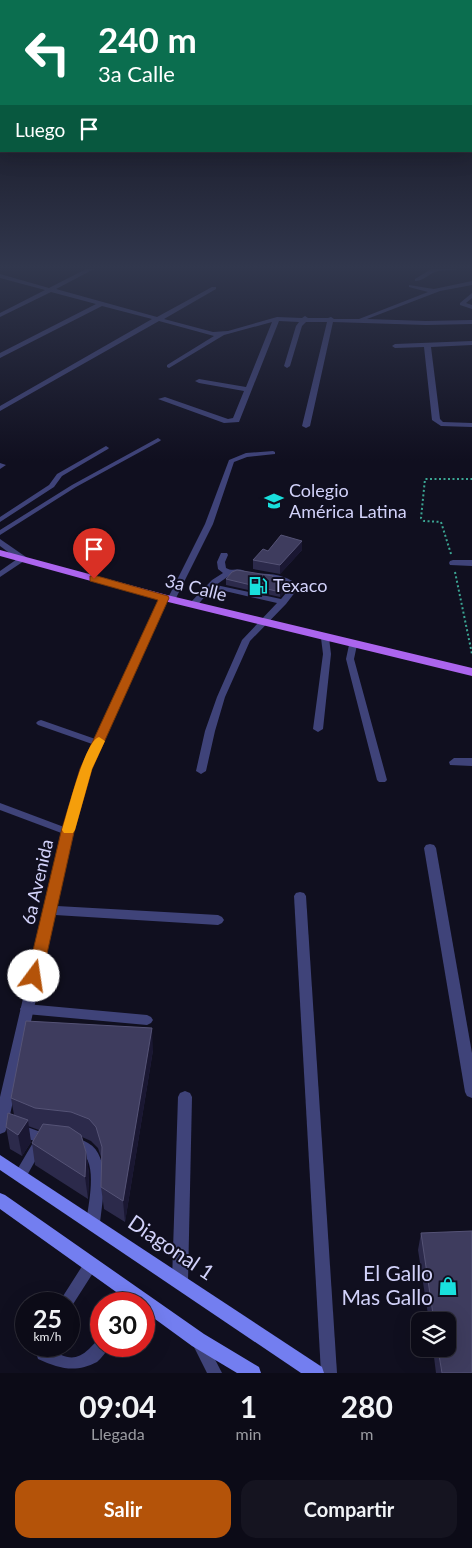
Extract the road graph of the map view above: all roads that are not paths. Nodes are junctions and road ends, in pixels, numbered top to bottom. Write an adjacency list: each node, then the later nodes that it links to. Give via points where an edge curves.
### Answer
1 (45, 333): 12 (street)
2 (133, 333): 18 (street)
3 (210, 333): 8 (street)
4 (226, 333): 8 (street)
5 (271, 333): 16 (street)
6 (297, 333): 14 (street)
7 (328, 333): 20 (street)
8 (223, 334): 13 (street)
9 (472, 343): 10 (street)
10 (427, 345): 11 (street); 19 (street, via 436,420 441,424)
11 (395, 346)
12 (0, 356)
13 (169, 366)
14 (287, 366)
15 (199, 381): 16 (street)
16 (248, 390): 17 (street, via 237,418 231,421)
17 (162, 399)
18 (0, 409)
19 (472, 424)
20 (306, 426)
21 (158, 440): 25 (lane, via 74,486)
22 (106, 448): 24 (lane, via 59,475 52,486)
23 (273, 453): 37 (lane, via 246,455 231,461 209,524)
24 (0, 520)
25 (0, 533)
26 (0, 542): 29 (street)
27 (0, 553): 29 (main road, 3a Calle)
28 (224, 555): 33 (lane, via 222,569)
29 (23, 559): 34 (lane); 37 (main road, 3a Calle)
30 (453, 563): 31 (street)
31 (472, 563)
32 (247, 573): 33 (lane)
33 (228, 574): 36 (lane)
34 (0, 575)
35 (257, 575): 38 (lane, via 293,583 295,587)
36 (212, 586): 38 (lane); 39 (lane)
37 (168, 599): 39 (main road, 3a Calle); 46 (street, 6a Avenida)
38 (284, 602): 40 (lane)
39 (193, 605): 40 (main road, 3a Calle)
40 (262, 622): 41 (main road, 3a Calle); 49 (lane, via 246,640 221,697)
41 (325, 638): 42 (main road, 3a Calle); 45 (lane, via 327,654)
42 (353, 645): 43 (main road, 3a Calle); 50 (lane, via 350,659)
43 (472, 672)
44 (41, 723): 46 (lane)
45 (318, 729)
46 (98, 743): 52 (street, 6a Avenida, via 86,769)
47 (454, 762): 48 (street)
48 (472, 762)
49 (201, 771)
50 (382, 780)
51 (0, 806): 52 (lane)
52 (68, 832): 55 (street, 6a Avenida)
53 (430, 848): 59 (street)
54 (300, 896): 78 (street)
55 (50, 910): 56 (street); 57 (street, 6a Avenida)
56 (218, 920)
57 (26, 1009): 58 (lane); 61 (street, 6a Avenida)
58 (147, 1020)
59 (472, 1092)
60 (185, 1097): 68 (street)
61 (1, 1126): 62 (lane)
62 (51, 1139): 64 (lane); 66 (lane, via 84,1145 94,1155 97,1166)
63 (0, 1162): 64 (main road, Diagonal 1)
64 (20, 1175): 66 (main road, Diagonal 1)
65 (0, 1200): 67 (main road)
66 (94, 1224): 68 (main road, Diagonal 1)
67 (91, 1265): 69 (lane); 70 (main road)
68 (180, 1281): 77 (main road, Diagonal 1)
69 (73, 1292)
70 (125, 1292)
71 (155, 1313): 72 (main road)
72 (198, 1340): 75 (lane); 76 (main road)
73 (50, 1357): 74 (lane, via 78,1367)
74 (93, 1357)
75 (215, 1373)
76 (253, 1373)
77 (316, 1373)
78 (329, 1373)

